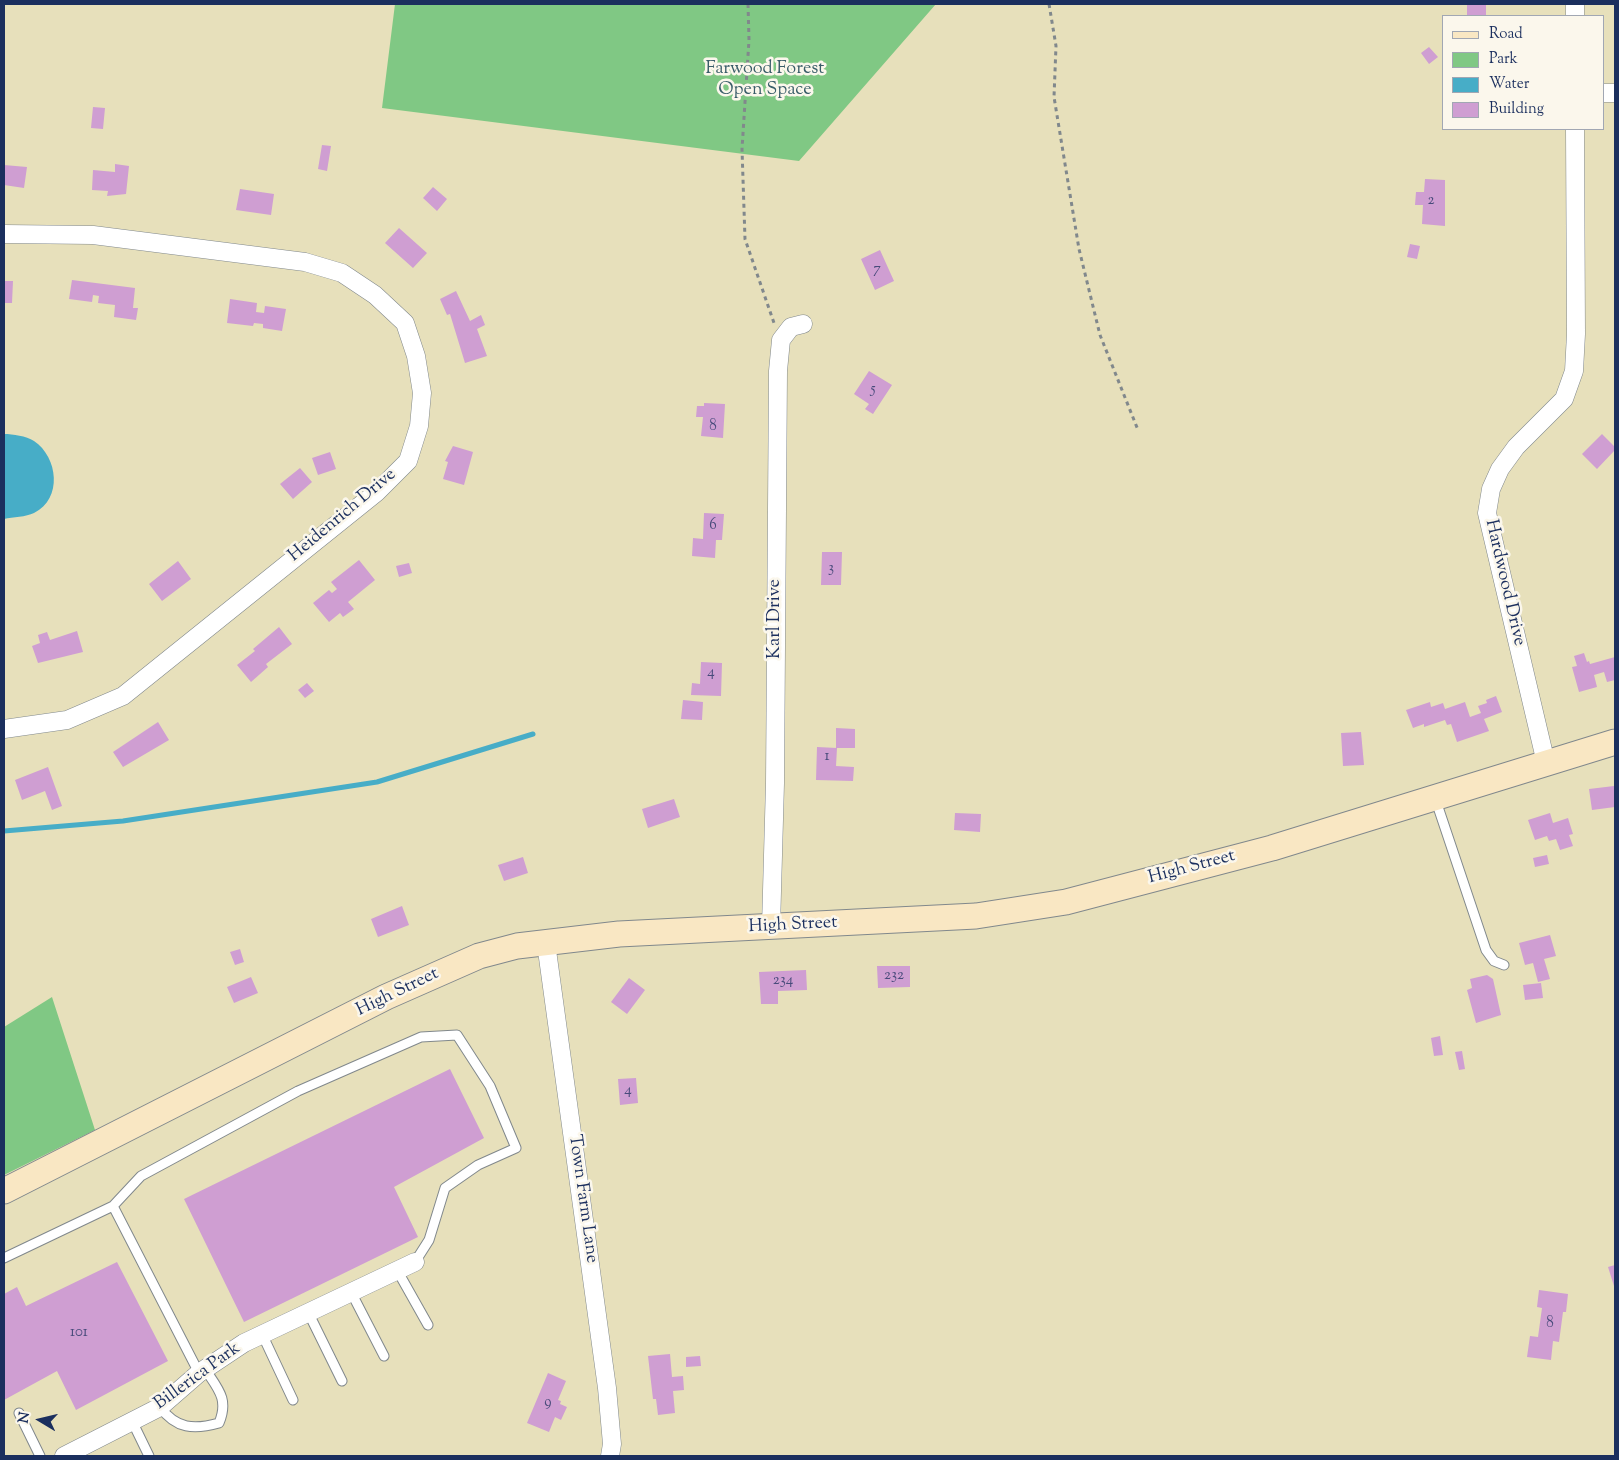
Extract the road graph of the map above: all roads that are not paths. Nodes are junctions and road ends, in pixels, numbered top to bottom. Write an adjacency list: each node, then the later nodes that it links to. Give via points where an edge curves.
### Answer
1 (1575, 130): 6 (street, Hardwood Drive, via 1574,372 1564,399 1516,447 1500,469 1491,489 1487,513)
2 (4, 234): 4 (street, Heidenrich Drive, via 93,235 306,262 342,273 375,295 405,323 416,356 422,393 419,426 408,461 377,492 123,696 67,720)
3 (803, 324): 8 (street, Karl Drive, via 791,327 781,344 778,371)
4 (4, 729)
5 (1615, 742): 6 (main road, High Street)
6 (1546, 763): 7 (main road, High Street)
7 (1434, 798): 8 (main road, High Street, via 1272,848 1066,902 976,916); 10 (lane, via 1486,950 1494,961)
8 (771, 927): 9 (main road, High Street, via 619,934)
9 (546, 943): 11 (main road, High Street, via 517,946 480,956 430,977); 31 (street, Town Farm Lane, via 606,1378 612,1444)
10 (1504, 965)
11 (4, 1191)
12 (112, 1206): 13 (lane); 14 (lane, via 141,1176 298,1091 421,1037 456,1035 490,1086 516,1148 478,1165 446,1188 429,1240); 21 (lane)
13 (4, 1258)
14 (415, 1262): 15 (street, Billerica Park)
15 (397, 1270): 16 (street, Billerica Park); 18 (lane)
16 (351, 1292): 17 (street, Billerica Park); 20 (lane)
17 (308, 1312): 19 (street, Billerica Park); 22 (lane)
18 (428, 1325)
19 (262, 1334): 21 (street, Billerica Park); 23 (lane)
20 (384, 1356)
21 (202, 1371): 24 (street, Billerica Park); 24 (lane, via 220,1392 225,1409 218,1423 200,1428 181,1426)
22 (342, 1381)
23 (293, 1400)
24 (160, 1407): 26 (street, Billerica Park)
25 (19, 1413): 28 (lane)
26 (132, 1422): 27 (street, Billerica Park); 30 (lane)
27 (90, 1450): 29 (street, Billerica Park)
28 (40, 1456)
29 (64, 1456)
30 (149, 1456)
31 (610, 1456)

